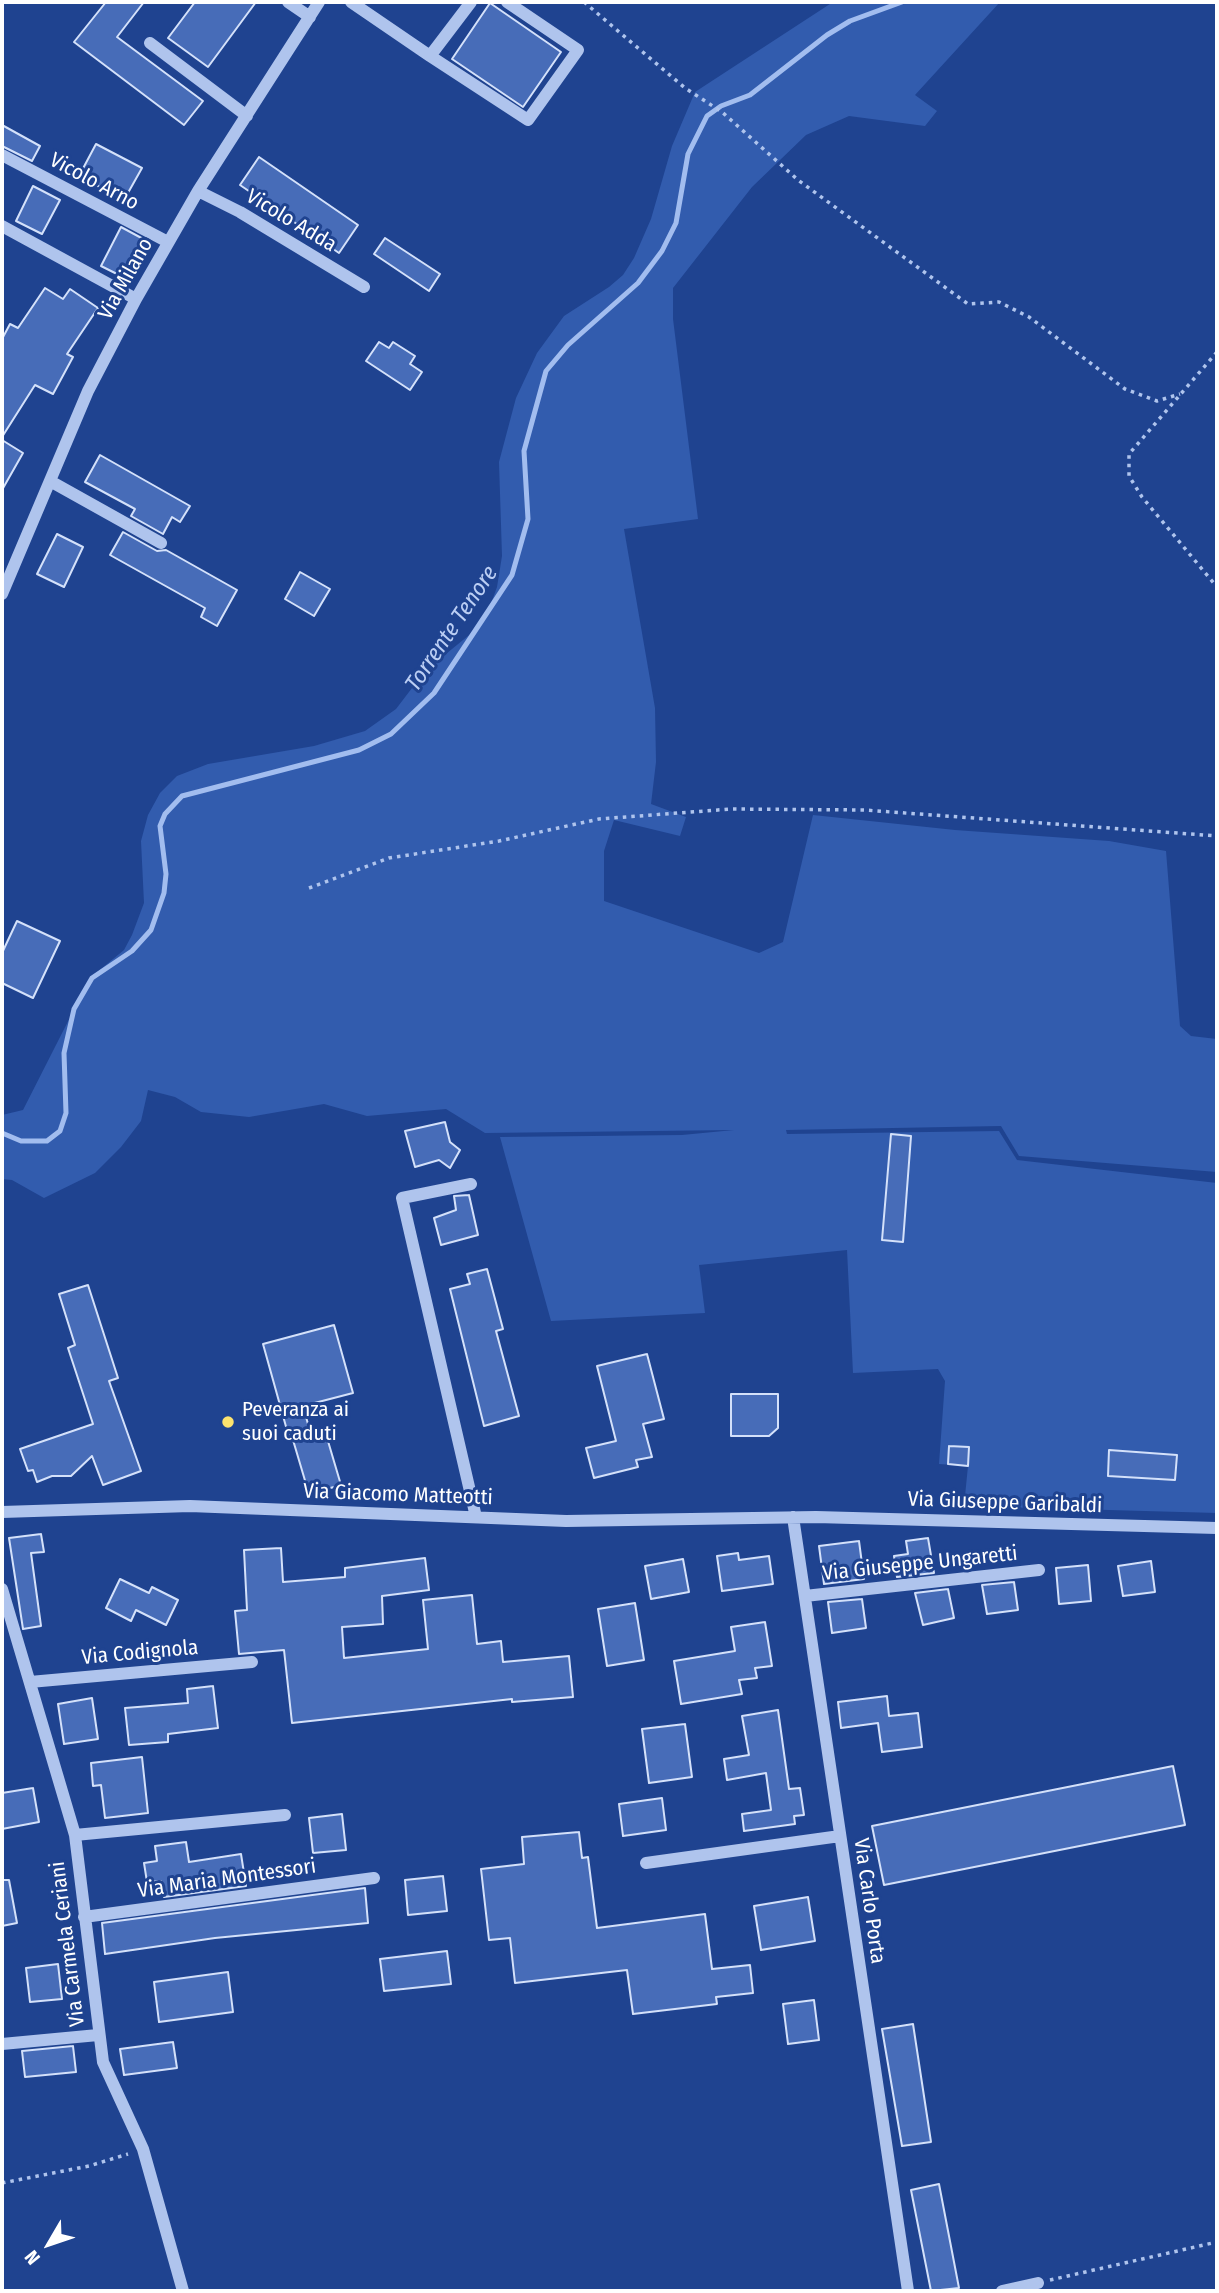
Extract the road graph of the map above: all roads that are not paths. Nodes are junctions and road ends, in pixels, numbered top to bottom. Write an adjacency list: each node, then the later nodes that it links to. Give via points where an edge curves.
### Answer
1 (288, 2): 6 (street)
2 (319, 2): 6 (street, Via Milano)
3 (351, 2): 8 (street)
4 (507, 2): 8 (street, via 578,50 528,121)
5 (469, 5): 8 (street)
6 (310, 17): 9 (street, Via Milano)
7 (150, 43): 9 (street)
8 (430, 56)
9 (247, 116): 11 (street, Via Milano)
10 (2, 155): 13 (street, Vicolo Arno)
11 (198, 191): 13 (street, Via Milano); 14 (street, Vicolo Adda)
12 (2, 226): 15 (street)
13 (168, 242): 15 (street, Via Milano)
14 (364, 287)
15 (136, 299): 16 (street, Via Milano, via 88,391)
16 (50, 481): 17 (street); 18 (street, Via Milano)
17 (161, 543)
18 (2, 594)
19 (471, 1184): 21 (street, via 402,1198)
20 (2, 1513): 21 (street, Via Giacomo Matteotti, via 190,1506)
21 (476, 1517): 22 (street, Via Giacomo Matteotti, via 566,1521)
22 (793, 1517): 23 (street, Via Giuseppe Garibaldi); 26 (street, Via Carlo Porta)
23 (1217, 1528)
24 (1039, 1570): 26 (street, Via Giuseppe Ungaretti)
25 (2, 1589): 28 (street, Via Carmela Ceriani)
26 (805, 1596): 31 (street, Via Carlo Porta)
27 (252, 1662): 28 (street, Via Codignola)
28 (30, 1682): 30 (street, Via Carmela Ceriani)
29 (285, 1815): 30 (street)
30 (75, 1835): 34 (street, Via Carmela Ceriani)
31 (840, 1836): 32 (street); 39 (street, Via Carlo Porta)
32 (646, 1863)
33 (374, 1878): 34 (street, Via Maria Montessori)
34 (85, 1917): 35 (street, Via Carmela Ceriani)
35 (98, 2035): 36 (street); 38 (street, Via Carmela Ceriani, via 103,2062 143,2149)
36 (2, 2044)
37 (1038, 2283): 40 (street)
38 (183, 2291)
39 (908, 2291)
40 (1002, 2291)

